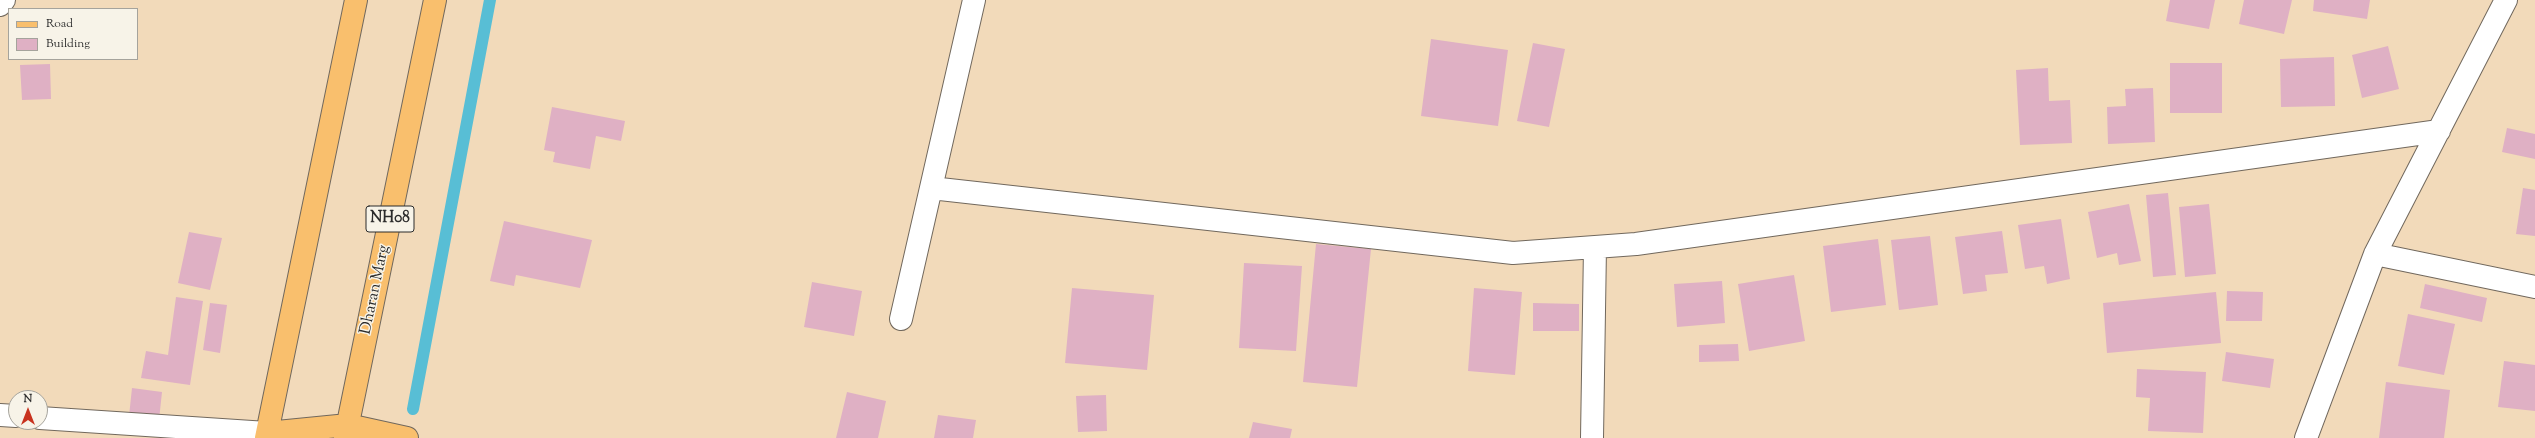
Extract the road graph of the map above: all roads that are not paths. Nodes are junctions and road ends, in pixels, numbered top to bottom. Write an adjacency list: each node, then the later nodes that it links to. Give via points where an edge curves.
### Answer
1 (4, 0): 6 (street)
2 (356, 0): 15 (main road)
3 (435, 0): 14 (main road, Dharan Marg / NH08)
4 (974, 0): 8 (street)
5 (2506, 0): 7 (street)
6 (0, 5)
7 (2439, 131): 9 (street, via 1636,244); 10 (street)
8 (931, 188): 9 (street, via 1513,254); 12 (street)
9 (1595, 247): 17 (street)
10 (2375, 254): 11 (street); 18 (street)
11 (2535, 287)
12 (901, 319)
13 (48, 419): 15 (street)
14 (347, 432): 15 (main road); 16 (main road)
15 (267, 435)
16 (407, 438)
17 (1592, 438)
18 (2306, 438)

